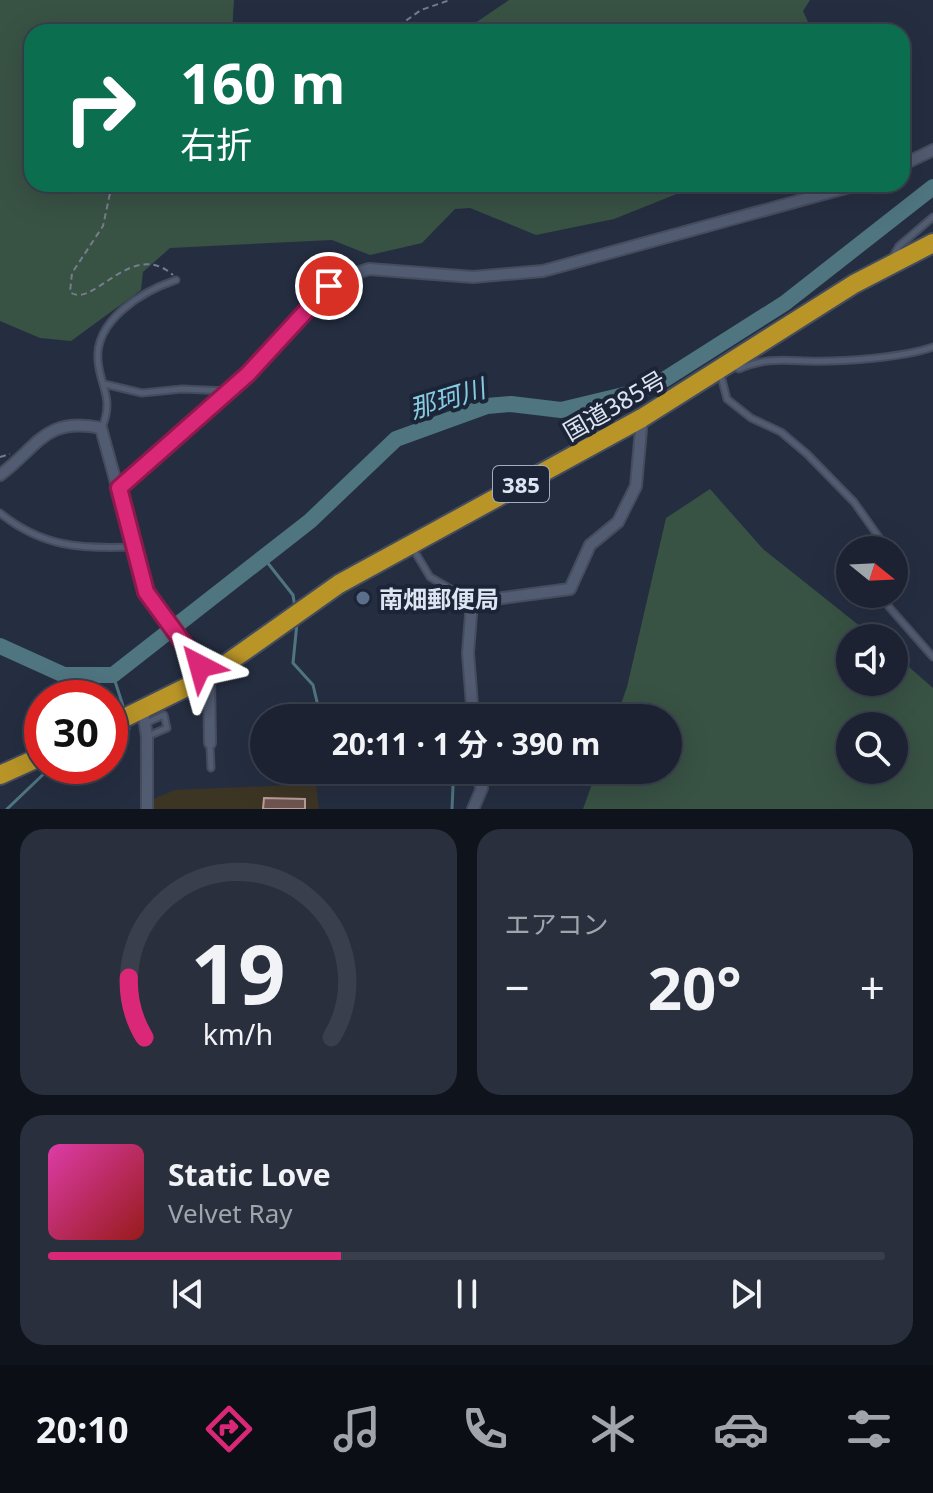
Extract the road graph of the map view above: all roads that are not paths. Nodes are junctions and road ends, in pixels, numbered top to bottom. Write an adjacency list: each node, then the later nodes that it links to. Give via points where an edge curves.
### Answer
1 (933, 150): 2 (street)
2 (910, 161)
3 (836, 192): 11 (street, via 526,274 473,277 383,269 355,273 315,299)
4 (933, 217): 6 (lane, via 895,251 892,259)
5 (933, 243): 6 (highway, 国道385号 / 385)
6 (897, 262): 9 (highway, 国道385号 / 385)
7 (176, 280): 10 (lane, via 133,302 110,325 98,353)
8 (933, 347): 9 (lane, via 888,357 773,357 739,369)
9 (725, 367): 12 (highway, 国道385号 / 385); 17 (lane, via 727,399 781,432 829,475)
10 (104, 384): 11 (lane, via 142,393); 13 (lane, via 110,405)
11 (229, 391): 15 (street)
12 (642, 418): 18 (highway, 国道385号 / 385); 20 (street, via 636,486 618,522 590,545 570,589)
13 (101, 428): 14 (street, via 71,427 41,435); 15 (street)
14 (0, 475)
15 (119, 488): 19 (street)
16 (0, 513): 19 (lane, via 72,548)
17 (878, 536)
18 (411, 545): 20 (lane, via 430,577); 23 (highway, 国道385号 / 385, via 339,584)
19 (132, 547): 23 (street, via 153,604)
20 (472, 602): 24 (street)
21 (890, 608): 22 (lane)
22 (933, 657)
23 (209, 676): 25 (highway, 国道385号 / 385); 28 (street)
24 (472, 704)
25 (144, 716): 26 (highway, 国道385号 / 385); 27 (street); 27 (lane, via 164,715 167,728)
26 (128, 720)
27 (147, 737): 33 (street)
28 (210, 743): 30 (lane)
29 (24, 764): 31 (highway)
30 (211, 768)
31 (0, 775)
32 (480, 784): 34 (street)
33 (147, 809)
34 (473, 809)

